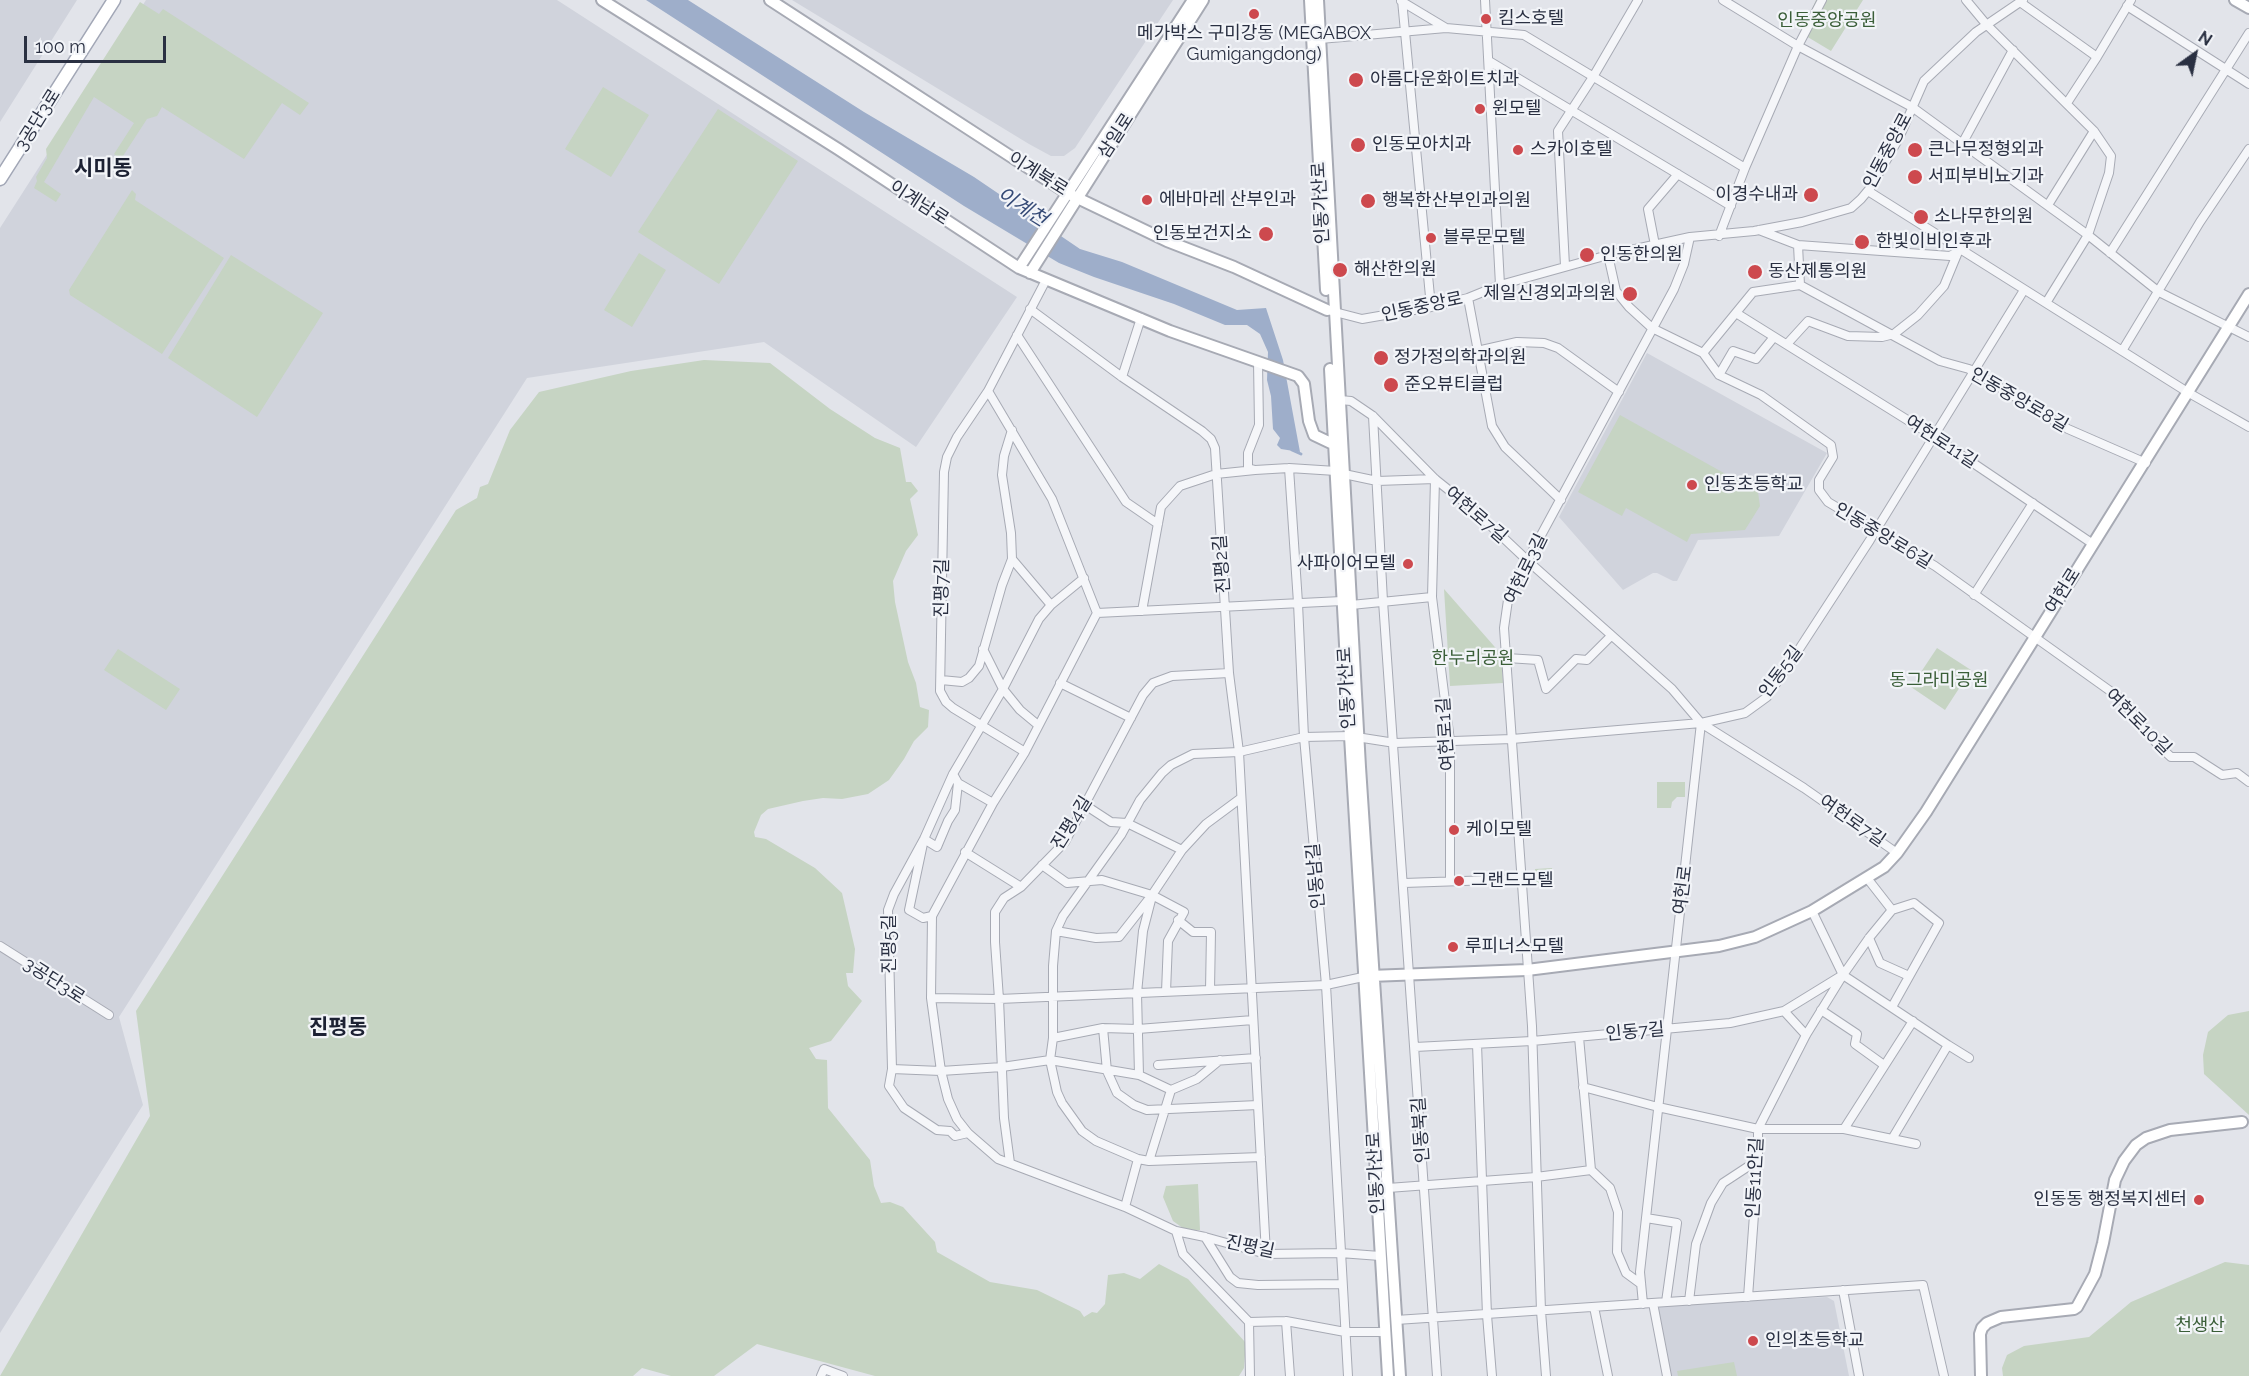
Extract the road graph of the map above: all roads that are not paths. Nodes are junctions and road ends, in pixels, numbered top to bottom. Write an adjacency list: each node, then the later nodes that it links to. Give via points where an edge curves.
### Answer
1 (114, 0): 39 (main road, 3공단3로)
2 (602, 0): 54 (street, 이계남로)
3 (770, 0): 41 (street, 이계북로)
4 (1192, 0): 41 (street, 삼일로)
5 (1203, 0): 41 (street, 삼일로)
6 (1310, 0): 66 (street, 인동가산로)
7 (1318, 0): 23 (street, 인동가산로)
8 (1401, 0): 19 (street); 20 (street)
9 (1485, 0): 21 (street)
10 (1638, 0): 29 (street)
11 (1724, 0): 24 (street)
12 (1822, 0): 24 (street)
13 (1966, 0): 18 (street)
14 (2235, 0): 17 (street)
15 (2021, 1): 18 (street, 인동중앙로); 26 (street, 인동중앙로)
16 (2129, 3): 26 (street); 28 (street)
17 (2249, 8)
18 (1986, 24): 25 (street); 32 (street, 인동중앙로, via 1924,81)
19 (1446, 28): 20 (street); 21 (street)
20 (1404, 32): 23 (street); 64 (street)
21 (1486, 33): 27 (street); 29 (street, via 1524,35)
22 (2249, 33): 28 (street)
23 (1320, 39): 66 (street, 인동가산로)
24 (1798, 46): 32 (street); 37 (street)
25 (2013, 50): 31 (street); 35 (street)
26 (2097, 57): 31 (street)
27 (1489, 61): 33 (street); 57 (street)
28 (2227, 70): 30 (street); 51 (street)
29 (1593, 77): 33 (street); 37 (street)
30 (2249, 84)
31 (2067, 103): 34 (street)
32 (1912, 107): 35 (street); 40 (street, 인동중앙로)
33 (1571, 111): 38 (street); 53 (street, via 1558,131)
34 (2094, 131): 42 (street); 45 (street, via 2111,156)
35 (1962, 144): 42 (street)
36 (2249, 149): 60 (street)
37 (1745, 168): 43 (street)
38 (1678, 174): 43 (street); 48 (street, via 1648,209)
39 (0, 179)
40 (1868, 191): 44 (street, 인동중앙로, via 1851,208); 50 (street)
41 (1072, 196): 54 (street, 삼일로); 55 (street, 삼일로); 66 (street, 이계북로)
42 (2048, 205): 45 (street)
43 (1731, 206): 46 (street)
44 (1759, 230): 46 (street, 인동중앙로); 49 (street, 인동중앙로)
45 (2088, 235): 51 (street); 63 (street)
46 (1719, 236): 47 (street, 인동중앙로)
47 (1690, 237): 48 (street, 인동중앙로); 69 (street, 여헌로3길, via 1674,289)
48 (1655, 245): 52 (street, 인동중앙로)
49 (1798, 245): 50 (street, 인동중앙로, via 1950,256); 58 (street)
50 (1959, 251): 59 (street); 71 (street, via 1944,286)
51 (2110, 253): 60 (street)
52 (1608, 255): 53 (street, 인동중앙로); 69 (street, 인동중앙로6길, via 1616,291)
53 (1565, 266): 57 (street, 인동중앙로)
54 (1019, 268): 55 (street, 이계남로)
55 (1030, 273): 56 (street, 이계남로)
56 (1046, 280): 65 (street); 68 (street, 이계남로)
57 (1500, 285): 62 (street, 인동중앙로)
58 (1800, 285): 67 (street, via 1753,292); 71 (street, 인동중앙로8길)
59 (2024, 290): 63 (street); 80 (street, 인동5길)
60 (2159, 292): 70 (street); 77 (street)
61 (2249, 294): 70 (street, 여헌로)
62 (1468, 298): 64 (street, 인동중앙로); 76 (street)
63 (2046, 303): 77 (street)
64 (1431, 307): 66 (street, 인동중앙로, via 1362,319)
65 (1030, 309): 72 (street); 82 (street, 진평2길)
66 (1331, 311): 86 (street, 인동가산로); 91 (street, 인동가산로)
67 (1736, 313): 74 (street, 여헌로11길); 78 (street)
68 (1141, 318): 79 (street, 이계남로); 82 (street)
69 (1652, 328): 78 (street, 인동중앙로6길); 84 (street, 여헌로3길)
70 (2228, 328): 73 (street); 85 (street, 여헌로)
71 (1894, 334): 75 (street, via 1848,336 1808,321); 80 (street, 인동중앙로8길, via 1940,361)
72 (1017, 335): 83 (street); 101 (street, via 1126,502)
73 (2249, 337)
74 (1774, 338): 75 (street, 여헌로11길); 81 (street, via 1756,359 1732,351)
75 (1787, 344): 90 (street, 여헌로11길)
76 (1477, 351): 84 (street, via 1516,342 1544,343 1558,348); 99 (street, via 1492,426 1498,437)
77 (2122, 351): 85 (street)
78 (1703, 353): 81 (street, 인동중앙로6길)
79 (1258, 362): 91 (street, 이계남로, via 1298,376 1304,384 1314,435); 94 (street, via 1259,425 1248,453 1248,468)
80 (1972, 372): 90 (street, 인동5길); 92 (street, 인동중앙로8길, via 2068,429)
81 (1719, 375): 102 (street, 인동중앙로6길, via 1761,395 1831,445 1833,457 1819,490 1828,502)
82 (1122, 377): 96 (street, 진평2길, via 1211,439)
83 (988, 391): 89 (street); 121 (street, 진평7길, via 957,437 944,472)
84 (1619, 392): 99 (street, 여헌로3길)
85 (2189, 393): 88 (street); 92 (street, 여헌로)
86 (1340, 400): 87 (street, 여헌로7길, via 1350,401); 95 (street, 인동가산로)
87 (1373, 417): 97 (street, 여헌로7길); 98 (street, 인동북길)
88 (2249, 427)
89 (1012, 430): 104 (street, via 1002,476); 106 (street, via 1052,499)
90 (1933, 436): 100 (street, 여헌로11길); 102 (street, 인동5길)
91 (1335, 445): 95 (street, 인동가산로)
92 (2146, 463): 103 (street, 여헌로)
93 (1289, 468): 94 (street); 95 (street); 110 (street, 인동남길)
94 (1255, 471): 96 (street)
95 (1340, 473): 98 (street); 111 (street, 인동가산로)
96 (1216, 474): 101 (street, via 1180,486 1161,507); 113 (street, 진평2길)
97 (1435, 479): 98 (street); 105 (street, 여헌로7길); 108 (street, 여헌로1길)
98 (1377, 481): 109 (street, 인동북길)
99 (1561, 500): 105 (street, 여헌로3길)
100 (2033, 503): 103 (street, 여헌로11길); 107 (street)
101 (1158, 524): 114 (street)
102 (1875, 529): 107 (street, 인동중앙로6길); 125 (street, 인동5길, via 1767,697 1744,713)
103 (2093, 544): 117 (street, 여헌로)
104 (1012, 559): 112 (street); 118 (street)
105 (1528, 562): 116 (street, 여헌로7길); 119 (street, 여헌로3길, via 1508,600 1504,628)
106 (1084, 578): 112 (street); 115 (street)
107 (1974, 595): 117 (street, 인동중앙로6길)
108 (1432, 597): 109 (street); 131 (street, 여헌로1길)
109 (1383, 602): 111 (street); 132 (street, 인동북길)
110 (1298, 603): 111 (street); 113 (street); 128 (street, 인동남길)
111 (1347, 603): 129 (street, 인동가산로)
112 (1051, 605): 123 (street, via 1032,632)
113 (1225, 608): 114 (street); 120 (street, 진평2길)
114 (1142, 610): 115 (street)
115 (1097, 614): 122 (street, 진평길)
116 (1611, 636): 119 (street, via 1587,660 1576,659 1546,689 1538,660); 125 (street, 여헌로7길, via 1671,689)
117 (2033, 638): 136 (street, 여헌로10길, via 2120,698 2171,757 2194,758 2222,775 2237,773); 145 (street, 여헌로, via 1926,812)
118 (983, 649): 121 (street, via 979,666 969,678 962,682); 123 (street)
119 (1507, 658): 130 (street, 여헌로3길)
120 (1229, 673): 124 (street, 진평4길, via 1172,676 1153,683); 134 (street, 진평2길)
121 (941, 680): 126 (street, 진평7길, via 940,691 946,702)
122 (1060, 683): 124 (street); 127 (street, 진평길)
123 (1004, 689): 126 (street); 127 (street)
124 (1131, 718): 140 (street, 진평4길)
125 (1701, 723): 130 (street, 인동5길); 145 (street, 여헌로7길); 161 (street, 여헌로)
126 (981, 724): 133 (street, 진평7길); 135 (street, 진평5길)
127 (1038, 725): 133 (street, 진평길)
128 (1304, 736): 129 (street, 인동5길); 134 (street, 인동5길); 167 (street, 인동남길)
129 (1354, 737): 132 (street, 인동5길); 165 (street, 인동가산로)
130 (1512, 739): 131 (street, 인동5길); 147 (street, 여헌로3길)
131 (1450, 741): 132 (street, 인동5길); 149 (street, 여헌로1길)
132 (1395, 743): 151 (street, 인동북길)
133 (1025, 752): 139 (street, 진평길)
134 (1239, 752): 138 (street, 진평2길); 141 (street, 인동5길, via 1193,754 1171,765 1140,800)
135 (953, 774): 137 (street); 142 (street, 진평5길)
136 (2249, 782)
137 (958, 783): 139 (street); 142 (street, via 955,810 938,847)
138 (1241, 798): 143 (street, via 1206,824); 168 (street, 진평2길)
139 (993, 803): 144 (street, 진평길)
140 (1085, 805): 141 (street, via 1111,822); 146 (street, 진평4길, via 1065,842)
141 (1127, 823): 143 (street); 150 (street, 인동5길)
142 (924, 839): 156 (street, via 909,910 923,918); 198 (street, 진평5길, via 888,910)
143 (1182, 850): 153 (street)
144 (965, 852): 152 (street); 156 (street, 진평길)
145 (1897, 852): 148 (street, 여헌로)
146 (1042, 865): 150 (street, via 1067,884); 152 (street, 진평4길)
147 (1522, 879): 149 (street); 162 (street, 여헌로3길)
148 (1867, 879): 154 (street); 155 (street, 여헌로)
149 (1450, 881): 151 (street)
150 (1085, 883): 153 (street, via 1102,880); 158 (street, 인동5길)
151 (1404, 883): 163 (street, 인동북길)
152 (1021, 887): 174 (street, 진평4길, via 1004,898 995,912)
153 (1152, 895): 157 (street, via 1184,912); 158 (street, via 1119,937 1096,938); 171 (street, via 1143,931)
154 (1892, 910): 159 (street); 166 (street, via 1914,903 1939,923)
155 (1812, 911): 161 (street, 여헌로, via 1755,937 1719,946); 164 (street)
156 (932, 916): 173 (street, 진평길)
157 (1178, 920): 169 (street, via 1193,932 1210,932); 170 (street, via 1168,941)
158 (1056, 931): 172 (street)
159 (1869, 938): 164 (street); 166 (street, via 1880,963)
160 (0, 946): 178 (street, 3공단3로)
161 (1675, 950): 162 (street, 여헌로); 183 (street)
162 (1527, 970): 163 (street, 여헌로); 187 (street)
163 (1410, 974): 165 (street, 여헌로); 190 (street, 인동북길)
164 (1843, 975): 175 (street); 176 (street, 인동11안길); 177 (street, 인동7길)
165 (1369, 976): 167 (street); 222 (street, 인동가산로); 229 (street, 인동가산로)
166 (1909, 976): 175 (street)
167 (1326, 985): 168 (street); 227 (street, 인동남길)
168 (1252, 988): 169 (street); 179 (street, 진평2길)
169 (1210, 990): 170 (street)
170 (1167, 992): 171 (street)
171 (1137, 993): 172 (street); 182 (street)
172 (1053, 997): 174 (street); 186 (street)
173 (931, 998): 174 (street); 199 (street, 진평길)
174 (999, 999): 197 (street, 진평4길)
175 (1892, 1007): 180 (street)
176 (1821, 1010): 184 (street, 인동11안길); 196 (street, via 1857,1034 1855,1044)
177 (1784, 1011): 183 (street, 인동7길, via 1730,1023); 184 (street)
178 (109, 1016)
179 (1253, 1020): 182 (street); 191 (street, 진평2길)
180 (1913, 1021): 189 (street); 196 (street)
181 (1103, 1028): 182 (street); 186 (street); 200 (street)
182 (1138, 1029): 201 (street)
183 (1666, 1029): 185 (street, 인동7길); 205 (street)
184 (1806, 1035): 209 (street, 인동11안길)
185 (1580, 1037): 187 (street, 인동7길); 202 (street)
186 (1053, 1038): 193 (street)
187 (1532, 1041): 188 (street, 인동7길); 219 (street)
188 (1477, 1044): 190 (street, 인동7길); 220 (street)
189 (1948, 1045): 192 (street); 211 (street)
190 (1415, 1047): 221 (street, 인동북길)
191 (1256, 1058): 194 (street); 204 (street, 진평2길)
192 (1969, 1058)
193 (1050, 1060): 197 (street); 200 (street); 214 (street, via 1057,1092 1082,1131)
194 (1220, 1060): 195 (street); 203 (street, via 1197,1079)
195 (1158, 1065)
196 (1884, 1065): 208 (street)
197 (1002, 1067): 199 (street); 217 (street, 진평4길)
198 (892, 1068): 199 (street); 210 (street, 진평5길, via 889,1086 904,1108 937,1130 950,1131 955,1136)
199 (941, 1071): 210 (street, 진평길, via 948,1099)
200 (1107, 1071): 201 (street); 206 (street, via 1117,1093 1125,1099 1147,1110)
201 (1139, 1074): 203 (street)
202 (1583, 1087): 205 (street); 218 (street)
203 (1172, 1090): 206 (street)
204 (1258, 1105): 206 (street); 213 (street, 진평2길)
205 (1658, 1107): 209 (street); 224 (street)
206 (1165, 1110): 216 (street)
207 (2242, 1122): 261 (street, via 2170,1130 2136,1145 2115,1180 2095,1274 2077,1307 2001,1317 1987,1323 1980,1334)
208 (1844, 1128): 209 (street); 211 (street)
209 (1758, 1129): 215 (street, 인동11안길)
210 (968, 1133): 217 (street, 진평길, via 998,1159)
211 (1892, 1139): 212 (street)
212 (1916, 1144)
213 (1261, 1157): 216 (street); 228 (street, 진평2길)
214 (1138, 1159): 216 (street); 223 (street)
215 (1758, 1160): 233 (street, 인동11안길); 234 (street, via 1723,1183 1711,1203 1696,1244)
216 (1149, 1161)
217 (1010, 1163): 223 (street, 진평길)
218 (1591, 1170): 219 (street); 231 (street, via 1610,1188 1617,1212 1617,1252 1626,1273)
219 (1536, 1177): 220 (street); 239 (street)
220 (1482, 1180): 221 (street); 240 (street)
221 (1425, 1185): 222 (street); 241 (street, 인동북길)
222 (1388, 1188): 242 (street, 인동가산로)
223 (1125, 1207): 225 (street, 진평길)
224 (1646, 1218): 231 (street); 235 (street, via 1677,1223)
225 (1176, 1231): 226 (street, 진평길); 244 (street, via 1183,1254)
226 (1205, 1237): 228 (street, 진평길); 230 (street, via 1230,1277 1238,1283)
227 (1340, 1253): 228 (street, 진평길); 229 (street, 진평길); 230 (street, 인동남길)
228 (1266, 1254)
229 (1380, 1256): 246 (street, 인동가산로)
230 (1342, 1284): 245 (street, 인동남길)
231 (1641, 1284): 237 (street)
232 (1843, 1290): 233 (street); 259 (street); 260 (street, via 1923,1285)
233 (1748, 1297): 234 (street)
234 (1689, 1301): 235 (street)
235 (1666, 1302): 236 (street)
236 (1653, 1303): 237 (street); 258 (street)
237 (1643, 1304): 238 (street)
238 (1594, 1307): 239 (street); 257 (street)
239 (1541, 1311): 240 (street); 256 (street)
240 (1487, 1315): 241 (street); 255 (street)
241 (1434, 1318): 242 (street); 254 (street, 인동북길)
242 (1396, 1320): 253 (street, 인동가산로)
243 (1287, 1321): 244 (street); 245 (street); 250 (street)
244 (1249, 1322): 249 (street)
245 (1345, 1332): 246 (street); 251 (street, 인동남길)
246 (1385, 1332): 252 (street, 인동가산로)
247 (821, 1376): 248 (street, via 824,1369)
248 (843, 1376)
249 (1250, 1376)
250 (1290, 1376)
251 (1348, 1376)
252 (1388, 1376)
253 (1400, 1376)
254 (1437, 1376)
255 (1491, 1376)
256 (1546, 1376)
257 (1608, 1376)
258 (1667, 1376)
259 (1859, 1376)
260 (1944, 1376)
261 (1981, 1376)

